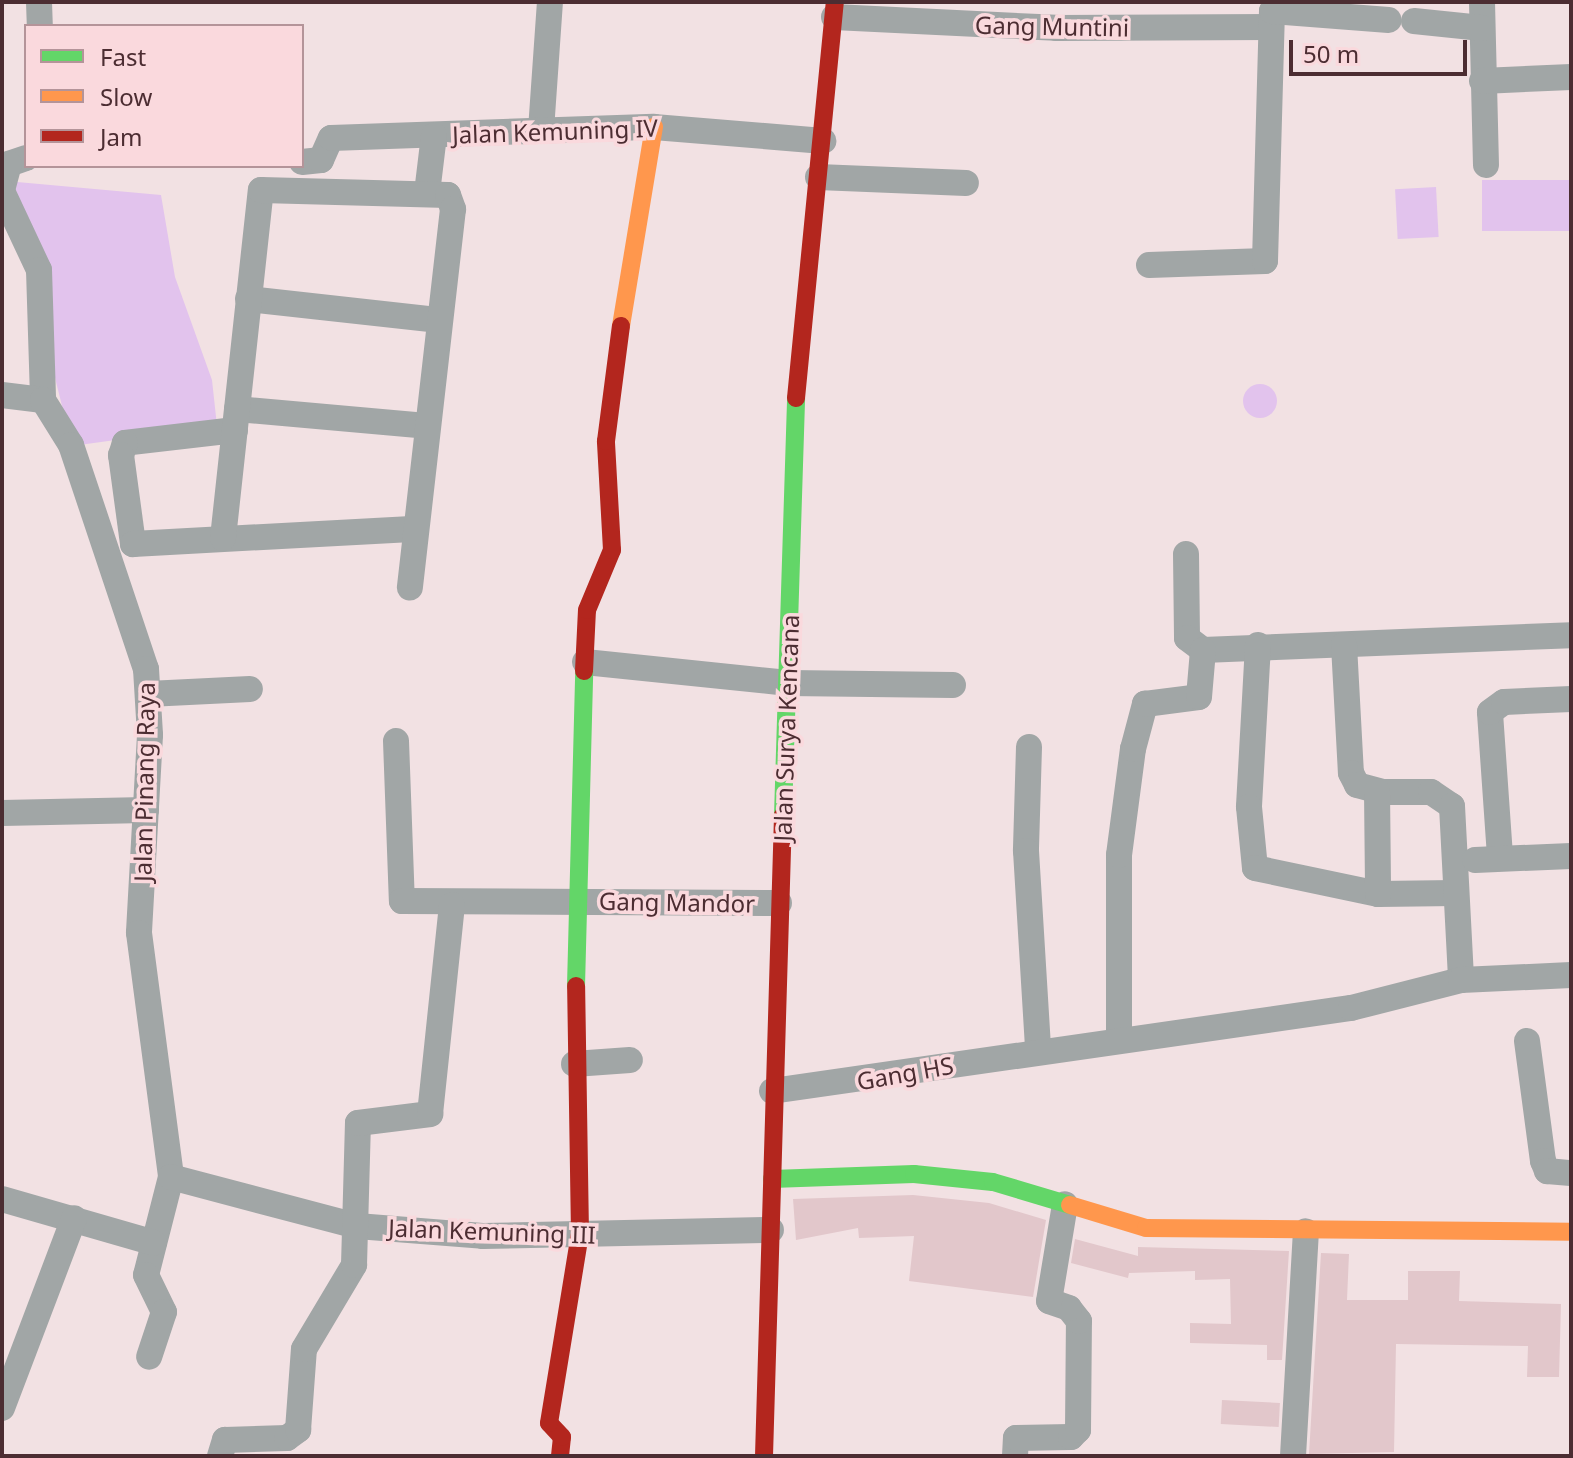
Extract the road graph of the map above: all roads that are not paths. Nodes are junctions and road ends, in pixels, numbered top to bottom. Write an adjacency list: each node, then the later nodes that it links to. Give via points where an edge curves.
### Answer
1 (39, 2): 5 (street)
2 (550, 2): 10 (street)
3 (835, 9): 6 (street, Gang Muntini, via 1056,28); 12 (street, Jalan Surya Kencana)
4 (1482, 15): 6 (street, via 1401,20 1274,10); 8 (street)
5 (40, 24)
6 (1270, 27): 19 (street, via 1265,261)
7 (1571, 77): 8 (street)
8 (1482, 81): 15 (street)
9 (654, 127): 10 (street, Jalan Kemuning IV); 12 (street, Jalan Kemuning IV); 34 (street, via 610,391 606,441 612,550 587,610)
10 (541, 130): 11 (street, Jalan Kemuning IV)
11 (434, 135): 14 (street, Jalan Kemuning IV, via 331,138 321,160); 18 (street)
12 (823, 141): 16 (street, Jalan Surya Kencana)
13 (24, 159): 23 (street, via 9,164 2,191 39,270)
14 (304, 162)
15 (1486, 165)
16 (818, 177): 17 (street); 35 (street, Jalan Surya Kencana, via 797,354)
17 (966, 183)
18 (427, 193): 20 (street, via 261,190); 21 (street, via 452,201)
19 (1149, 265)
20 (248, 299): 21 (street); 24 (street)
21 (437, 320): 25 (street)
22 (2, 395): 23 (street)
23 (43, 400): 38 (street, Jalan Pinang Raya, via 71,445 146,669)
24 (236, 419): 25 (street); 27 (street); 27 (street, via 129,442 121,451 133,544)
25 (426, 426): 26 (street)
26 (412, 529): 27 (street); 29 (street)
27 (223, 538)
28 (1186, 554): 33 (street, via 1187,638)
29 (410, 588)
30 (1571, 635): 32 (street)
31 (1258, 645): 32 (street); 33 (street); 47 (street, via 1252,862 1271,874)
32 (1344, 645): 42 (street, via 1351,773 1357,785)
33 (1203, 650): 53 (street, via 1199,697 1145,704 1136,736 1119,855)
34 (585, 662): 35 (street); 48 (street)
35 (788, 683): 36 (street); 49 (street, Jalan Surya Kencana)
36 (953, 685)
37 (250, 689): 38 (street)
38 (148, 694): 43 (street, Jalan Pinang Raya)
39 (1571, 699): 45 (street, via 1504,702 1490,712 1488,858)
40 (396, 741): 50 (street, Gang Mandor, via 398,897)
41 (1029, 747): 55 (street, via 1026,851)
42 (1377, 791): 46 (street, via 1431,792 1450,801); 47 (street)
43 (146, 810): 44 (street); 60 (street, Jalan Pinang Raya, via 139,933)
44 (2, 813)
45 (1571, 856)
46 (1455, 893): 47 (street); 52 (street)
47 (1378, 894)
48 (575, 900): 49 (street, Gang Mandor); 50 (street, Gang Mandor); 57 (street)
49 (779, 903): 58 (street, Jalan Surya Kencana)
50 (452, 905): 65 (street, via 430,1114 358,1123)
51 (1571, 975): 52 (street, Gang HS)
52 (1461, 980): 53 (street, Gang HS, via 1351,1008)
53 (1119, 1039): 55 (street, Gang HS)
54 (1527, 1041): 59 (street, via 1543,1161 1547,1171)
55 (1038, 1049): 58 (street, Gang HS, via 902,1076)
56 (630, 1060): 57 (street)
57 (574, 1064): 69 (street)
58 (772, 1091): 61 (street, Jalan Surya Kencana)
59 (1571, 1173)
60 (171, 1177): 65 (street, Jalan Kemuning III); 70 (street)
61 (772, 1179): 63 (street, via 948,1176 993,1182); 66 (street, Jalan Surya Kencana)
62 (2, 1199): 64 (street)
63 (1065, 1204): 67 (street, via 1146,1228); 76 (street, via 1049,1301 1069,1308 1079,1321 1078,1430 1071,1437 1016,1438)
64 (74, 1218): 70 (street); 72 (street)
65 (357, 1226): 69 (street, Jalan Kemuning III, via 483,1236); 73 (street, via 350,1277 304,1349 296,1435 229,1439 222,1442)
66 (771, 1230): 69 (street, Jalan Kemuning III); 75 (street, Jalan Surya Kencana)
67 (1306, 1231): 68 (street); 77 (street)
68 (1571, 1232)
69 (580, 1234): 74 (street, via 549,1423 562,1437)
70 (154, 1243): 71 (street, via 147,1283 164,1312)
71 (149, 1357)
72 (2, 1408)
73 (220, 1456)
74 (560, 1456)
75 (764, 1456)
76 (1015, 1456)
77 (1293, 1456)

